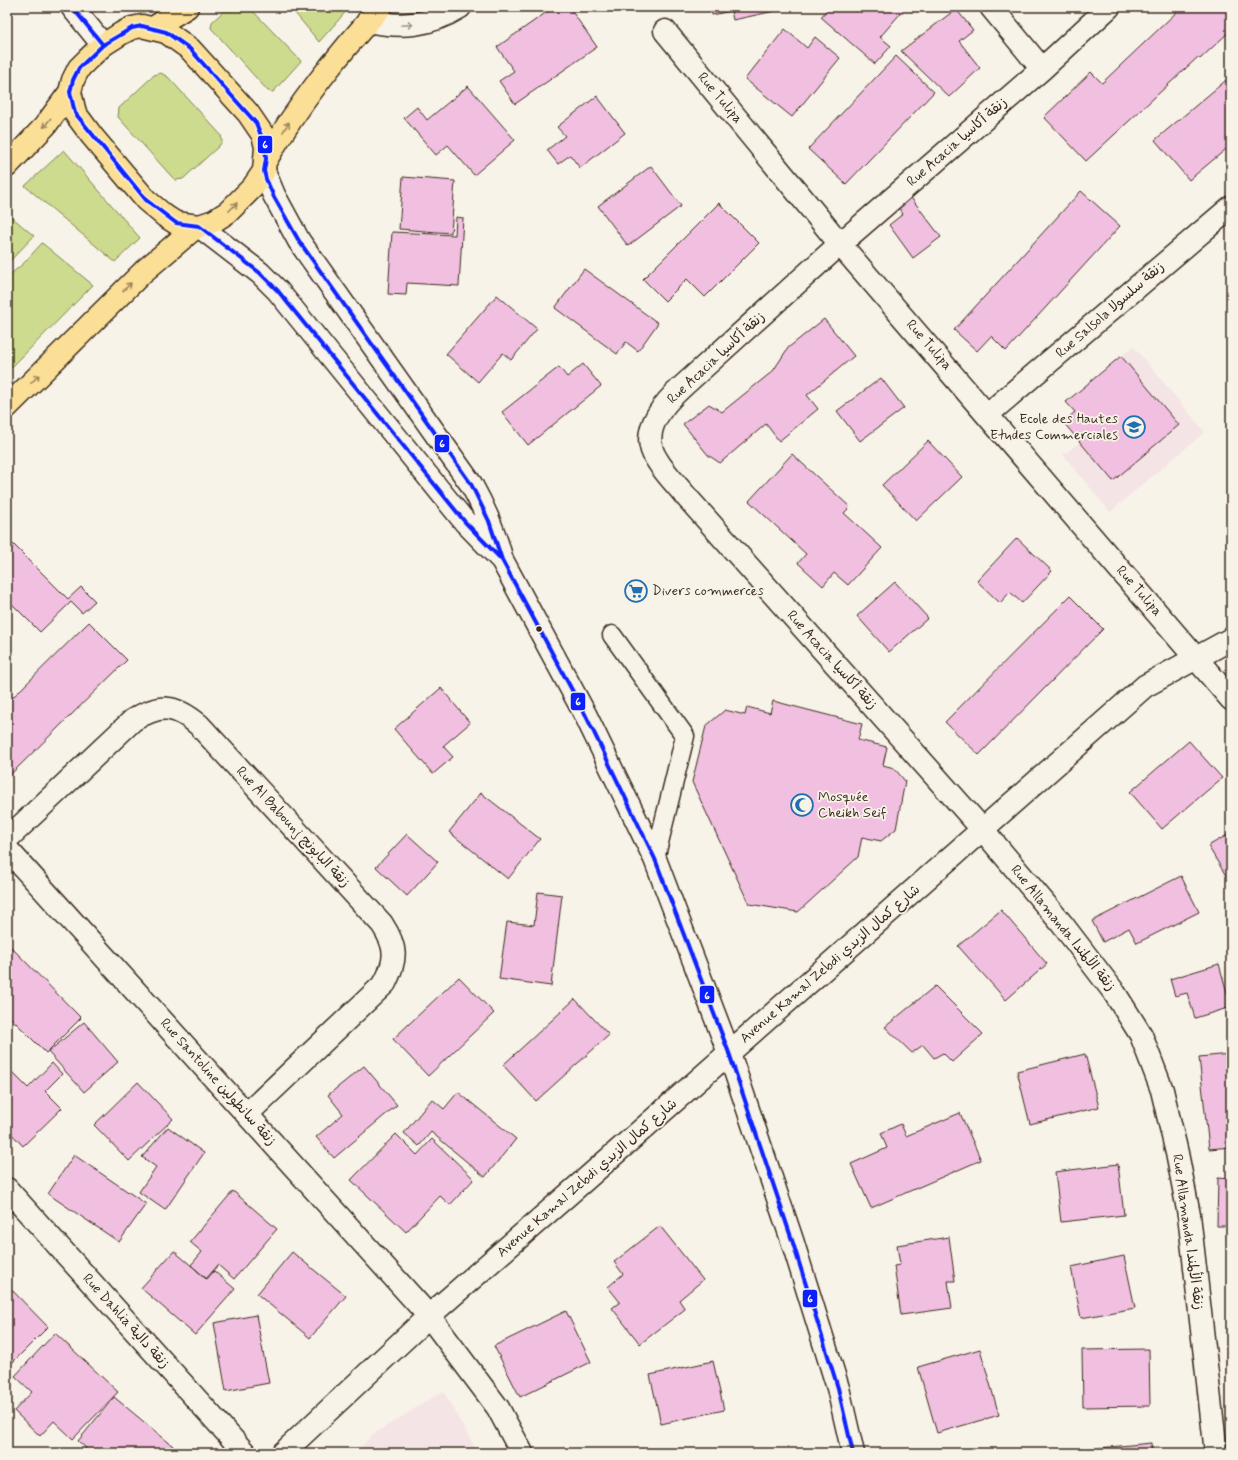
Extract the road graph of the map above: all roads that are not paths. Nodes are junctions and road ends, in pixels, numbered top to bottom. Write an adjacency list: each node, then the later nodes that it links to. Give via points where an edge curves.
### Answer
1 (72, 7): 9 (street)
2 (187, 7): 7 (main road)
3 (460, 7): 6 (street, one-way to 3, via 390,26 414,25 441,17)
4 (991, 7): 10 (street)
5 (1109, 7): 10 (street, Rue Acacia زنقة أكاسيا)
6 (374, 14): 13 (main road, one-way to 6, via 285,127 306,96)
7 (153, 28): 9 (main road, via 132,28); 13 (main road, via 166,32 190,49 248,113 263,135 266,147)
8 (664, 31): 16 (street, Rue Tulipa)
9 (103, 45): 11 (main road, via 79,68)
10 (1042, 69): 16 (street, Rue Acacia زنقة أكاسيا)
11 (70, 92): 12 (main road, one-way to 12, via 45,126); 15 (main road, via 75,113 146,200 176,223)
12 (7, 166)
13 (265, 166): 15 (main road, one-way to 13, via 214,221 228,212 253,187); 19 (street, via 274,195 299,241 471,484 490,521)
14 (1231, 207): 18 (street, Rue Salsola زنقة سلسولا)
15 (198, 226): 17 (main road, one-way to 15, via 144,271); 19 (street, via 260,273 278,291 465,522)
16 (840, 244): 18 (street, Rue Tulipa); 24 (street, Rue Acacia زنقة أكاسيا, via 669,399 658,414 650,444 657,460 684,494)
17 (7, 407)
18 (988, 414): 22 (street, Rue Tulipa)
19 (502, 560): 27 (street, via 586,716)
20 (612, 635): 27 (lane, via 685,736)
21 (1231, 639): 22 (street, Avenue Kamal Zebdi شارع كمال الزبدي)
22 (1196, 657): 23 (street, Rue Tulipa); 24 (street, Avenue Kamal Zebdi شارع كمال الزبدي, via 1145,686)
23 (1231, 699)
24 (983, 830): 28 (street, Avenue Kamal Zebdi شارع كمال الزبدي); 36 (street, Rue Allamanda زنقة الألمندا, via 1062,924 1114,992 1141,1035 1157,1076 1177,1153 1189,1215)
25 (7, 839): 29 (street, Rue Al Babounj زنقة البابونج, via 132,720 149,710 167,708 185,713 199,725 382,924 391,938 395,953 392,969 385,983)
26 (7, 849): 29 (street, Rue Santoline زنقة سانطولين)
27 (655, 859): 28 (street)
28 (729, 1053): 31 (street, Avenue Kamal Zebdi شارع كمال الزبدي); 35 (street, via 792,1240 838,1388)
29 (247, 1114): 31 (street, Rue Santoline زنقة سانطولين)
30 (7, 1189): 32 (street, Rue Dahlia زنقة دالية)
31 (429, 1316): 33 (street, Avenue Kamal Zebdi شارع كمال الزبدي); 34 (street, Rue Santoline زنقة سانطولين, via 498,1408)
32 (245, 1453)
33 (283, 1453)
34 (522, 1453)
35 (853, 1453)
36 (1216, 1453)

